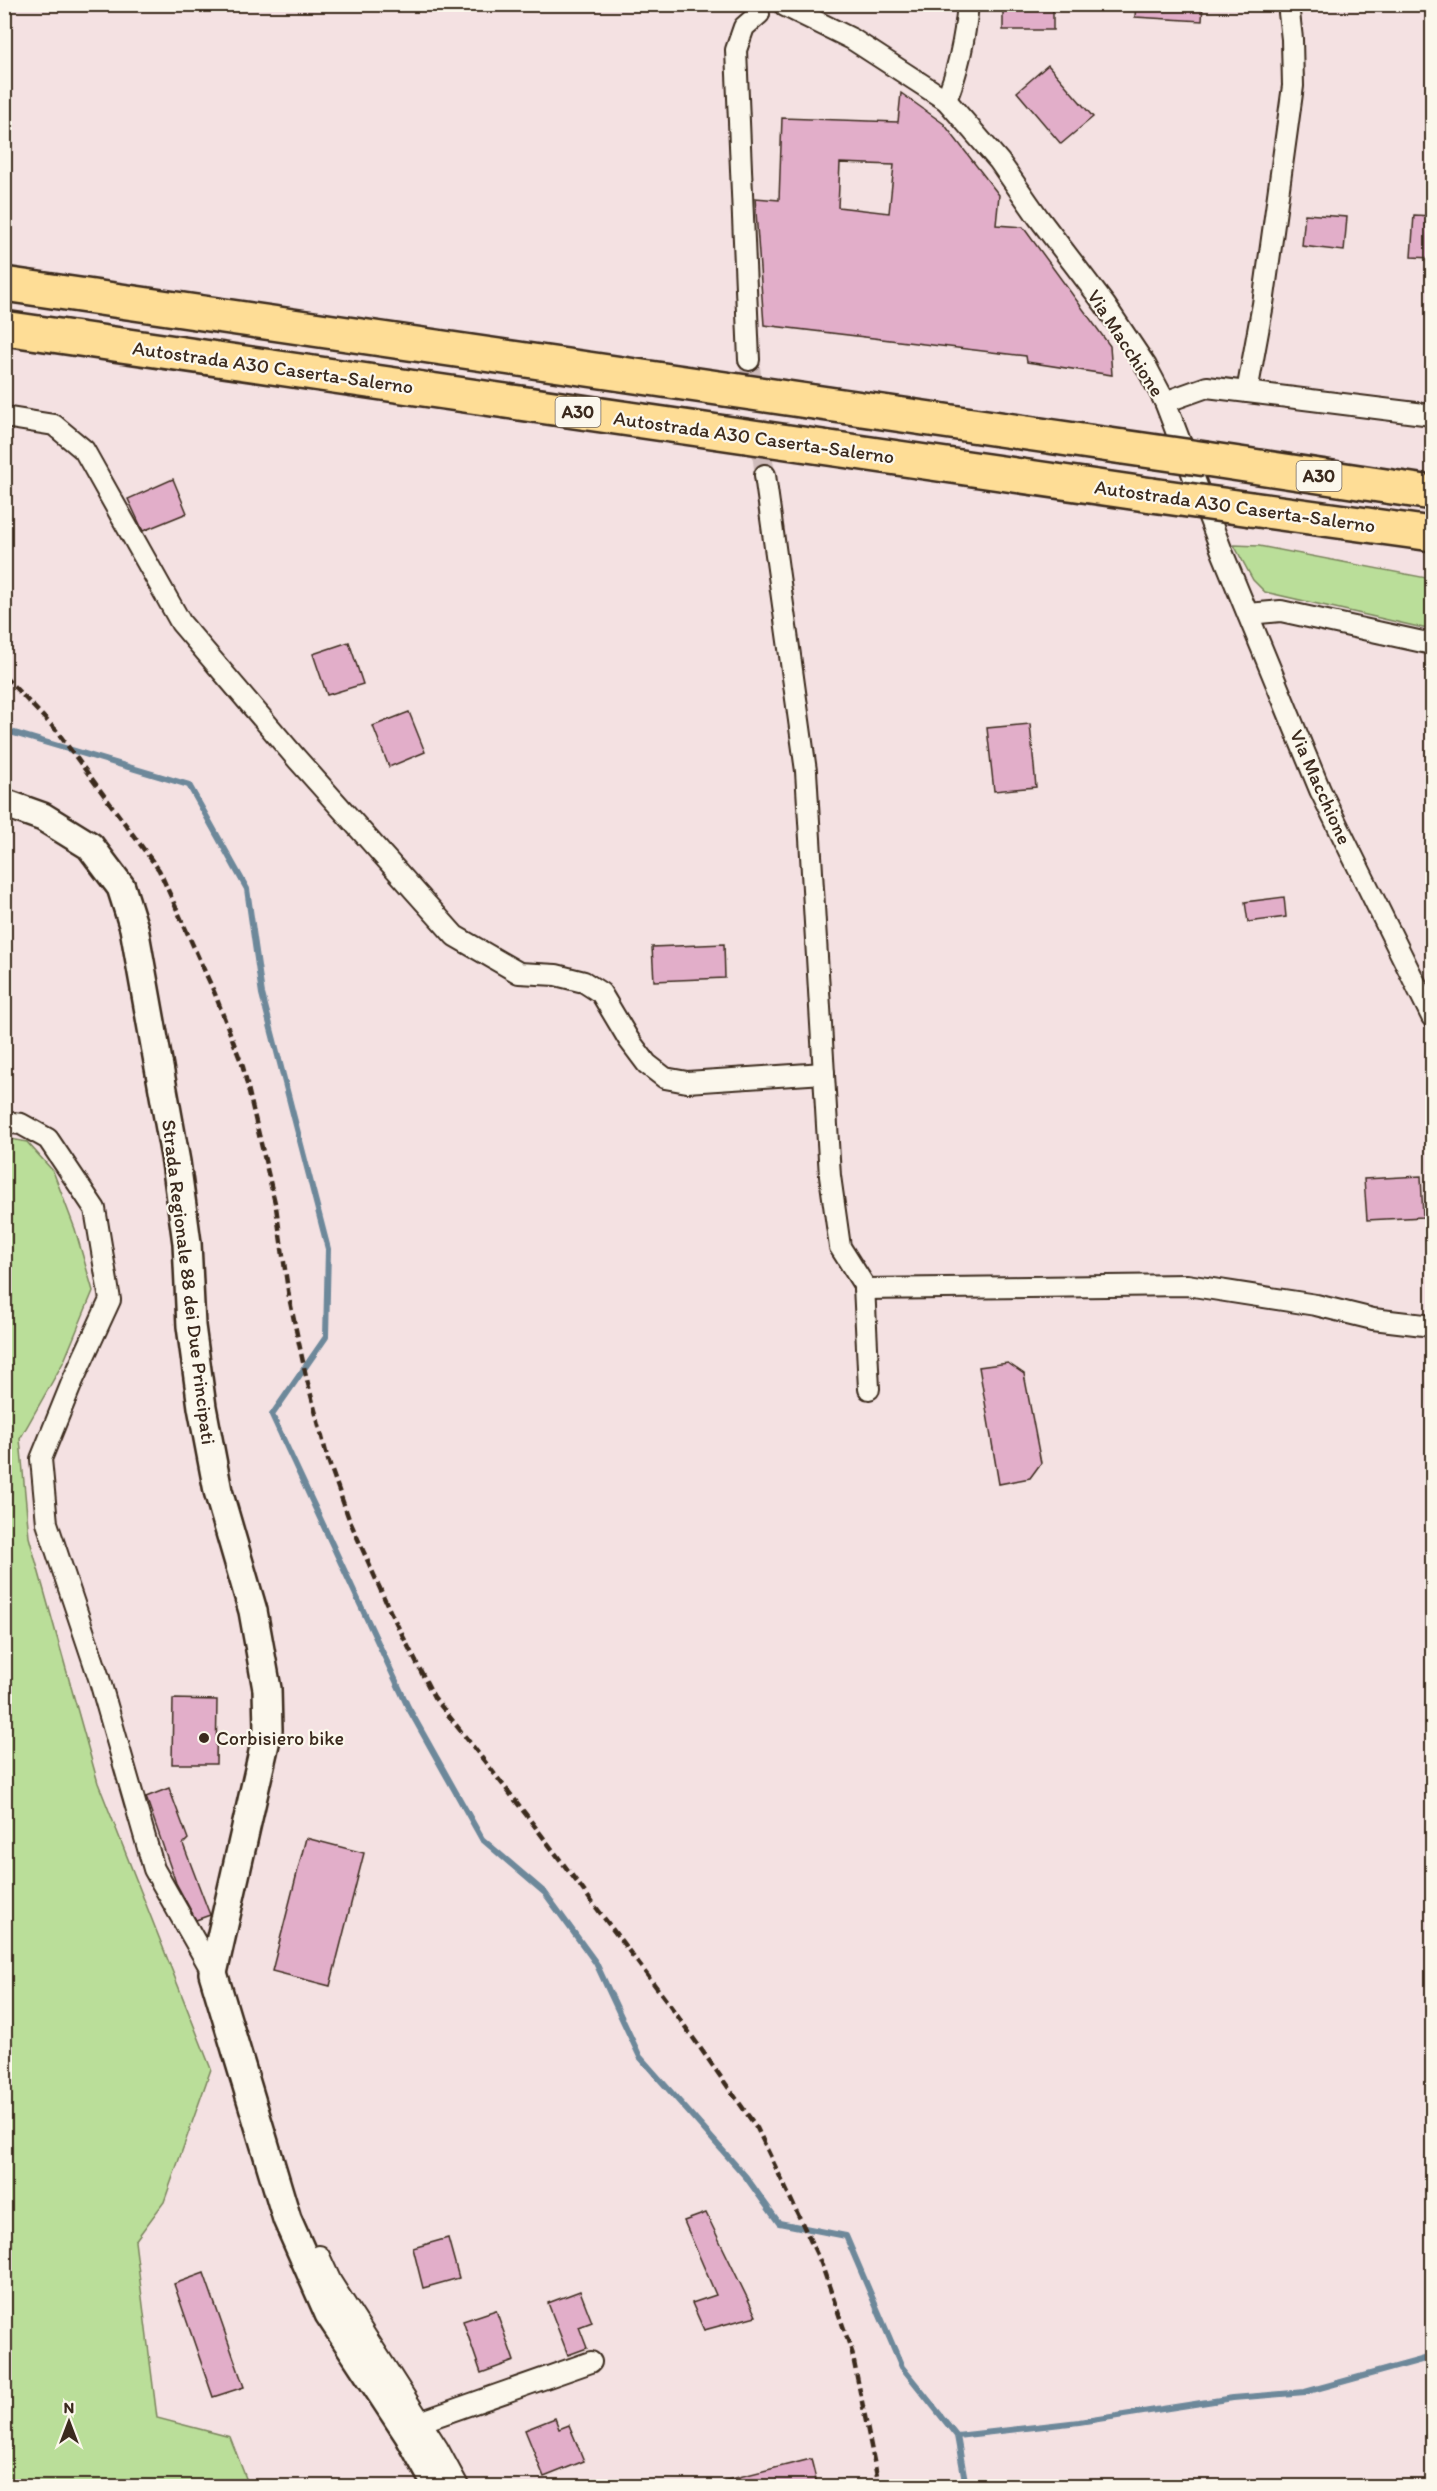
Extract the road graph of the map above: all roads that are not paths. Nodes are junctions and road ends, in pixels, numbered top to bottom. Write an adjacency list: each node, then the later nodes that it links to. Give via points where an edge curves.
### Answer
1 (968, 4): 5 (street, via 962,49)
2 (1288, 4): 9 (street, via 1293,86)
3 (785, 5): 4 (street, via 774,16); 5 (street, Via Macchione, via 852,39)
4 (755, 9): 8 (street, via 736,50)
5 (946, 100): 10 (street, Via Macchione, via 999,161 1104,305 1146,366)
6 (4, 284): 13 (highway, A30, bridge)
7 (4, 328): 17 (highway, Autostrada A30 Caserta-Salerno / A30, bridge)
8 (749, 360)
9 (1247, 392): 10 (street, via 1208,387); 11 (street)
10 (1165, 402): 18 (street, Via Macchione)
11 (1432, 415)
12 (4, 417): 22 (street, via 54,424 84,450 181,623 455,936 519,974 556,975 584,982 601,993 647,1064 665,1078 687,1082)
13 (1206, 459): 15 (highway); 16 (highway, A30)
14 (765, 475): 22 (street, via 806,771)
15 (1432, 476)
16 (1432, 493)
17 (1432, 534)
18 (1248, 614): 19 (street, via 1281,611); 21 (street, Via Macchione, via 1320,790)
19 (1432, 644)
20 (4, 803): 27 (main road, Strada Regionale 88 dei Due Principati, via 43,817 90,846 121,887 134,928 149,1003 185,1231 191,1326 202,1407 218,1491 253,1611 267,1689 268,1730)
21 (1432, 1017)
22 (824, 1073): 24 (street, via 830,1176 840,1247)
23 (4, 1122): 27 (street, via 21,1124 48,1139 95,1209 110,1300 41,1459 47,1523 99,1678 154,1869)
24 (864, 1289): 25 (street, via 1187,1285); 26 (street)
25 (1432, 1326)
26 (869, 1389)
27 (213, 1973): 31 (main road, Strada Regionale 88 dei Due Principati, via 287,2219 328,2314 408,2434)
28 (319, 2256): 30 (street, via 331,2282)
29 (591, 2362): 30 (street)
30 (420, 2422): 32 (street)
31 (437, 2487)
32 (458, 2487)

